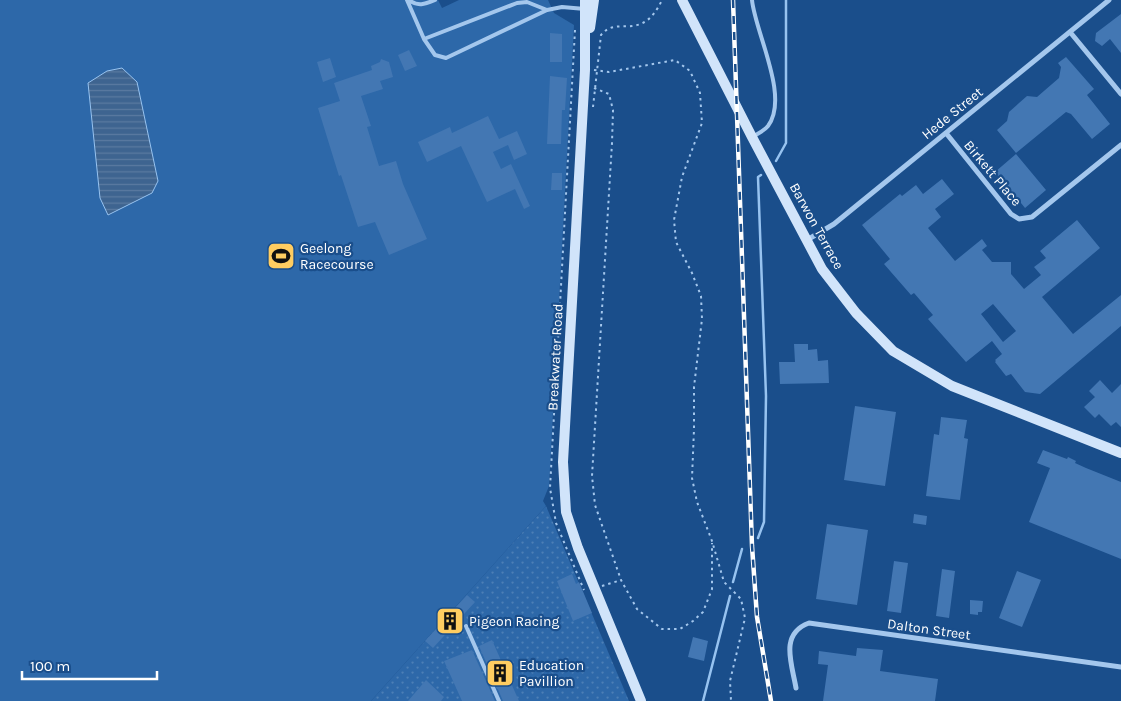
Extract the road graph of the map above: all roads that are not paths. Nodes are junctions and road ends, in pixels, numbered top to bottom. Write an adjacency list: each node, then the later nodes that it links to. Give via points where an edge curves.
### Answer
1 (408, 0): 2 (lane, via 423,4); 13 (lane)
2 (435, 0)
3 (567, 0): 9 (lane)
4 (678, 0): 11 (street, Barwon Terrace)
5 (682, 0): 11 (street, Barwon Terrace)
6 (752, 0): 16 (lane, via 770,67 774,110 765,129)
7 (1109, 0): 12 (street, Hede Street)
8 (589, 4): 9 (lane); 24 (street, Breakwater Road, via 562,462 566,512)
9 (567, 7): 10 (lane)
10 (547, 10): 13 (lane, via 527,2 509,4); 13 (lane, via 446,58 435,55)
11 (688, 13): 16 (street, Barwon Terrace)
12 (1070, 32): 14 (street); 15 (street, Hede Street)
13 (424, 39)
14 (1121, 94)
15 (946, 133): 17 (street, Birkett Place, via 1010,214 1020,219 1032,217); 18 (street, Hede Street, via 834,224)
16 (752, 137): 18 (street, Barwon Terrace)
17 (1121, 145)
18 (807, 240): 19 (street, Barwon Terrace, via 822,269 856,313 893,351 952,386)
19 (1121, 453)
20 (466, 626): 23 (lane)
21 (1121, 667): 22 (street, Dalton Street, via 809,623 796,630 790,643)
22 (796, 688)
23 (499, 701)
24 (641, 701)

